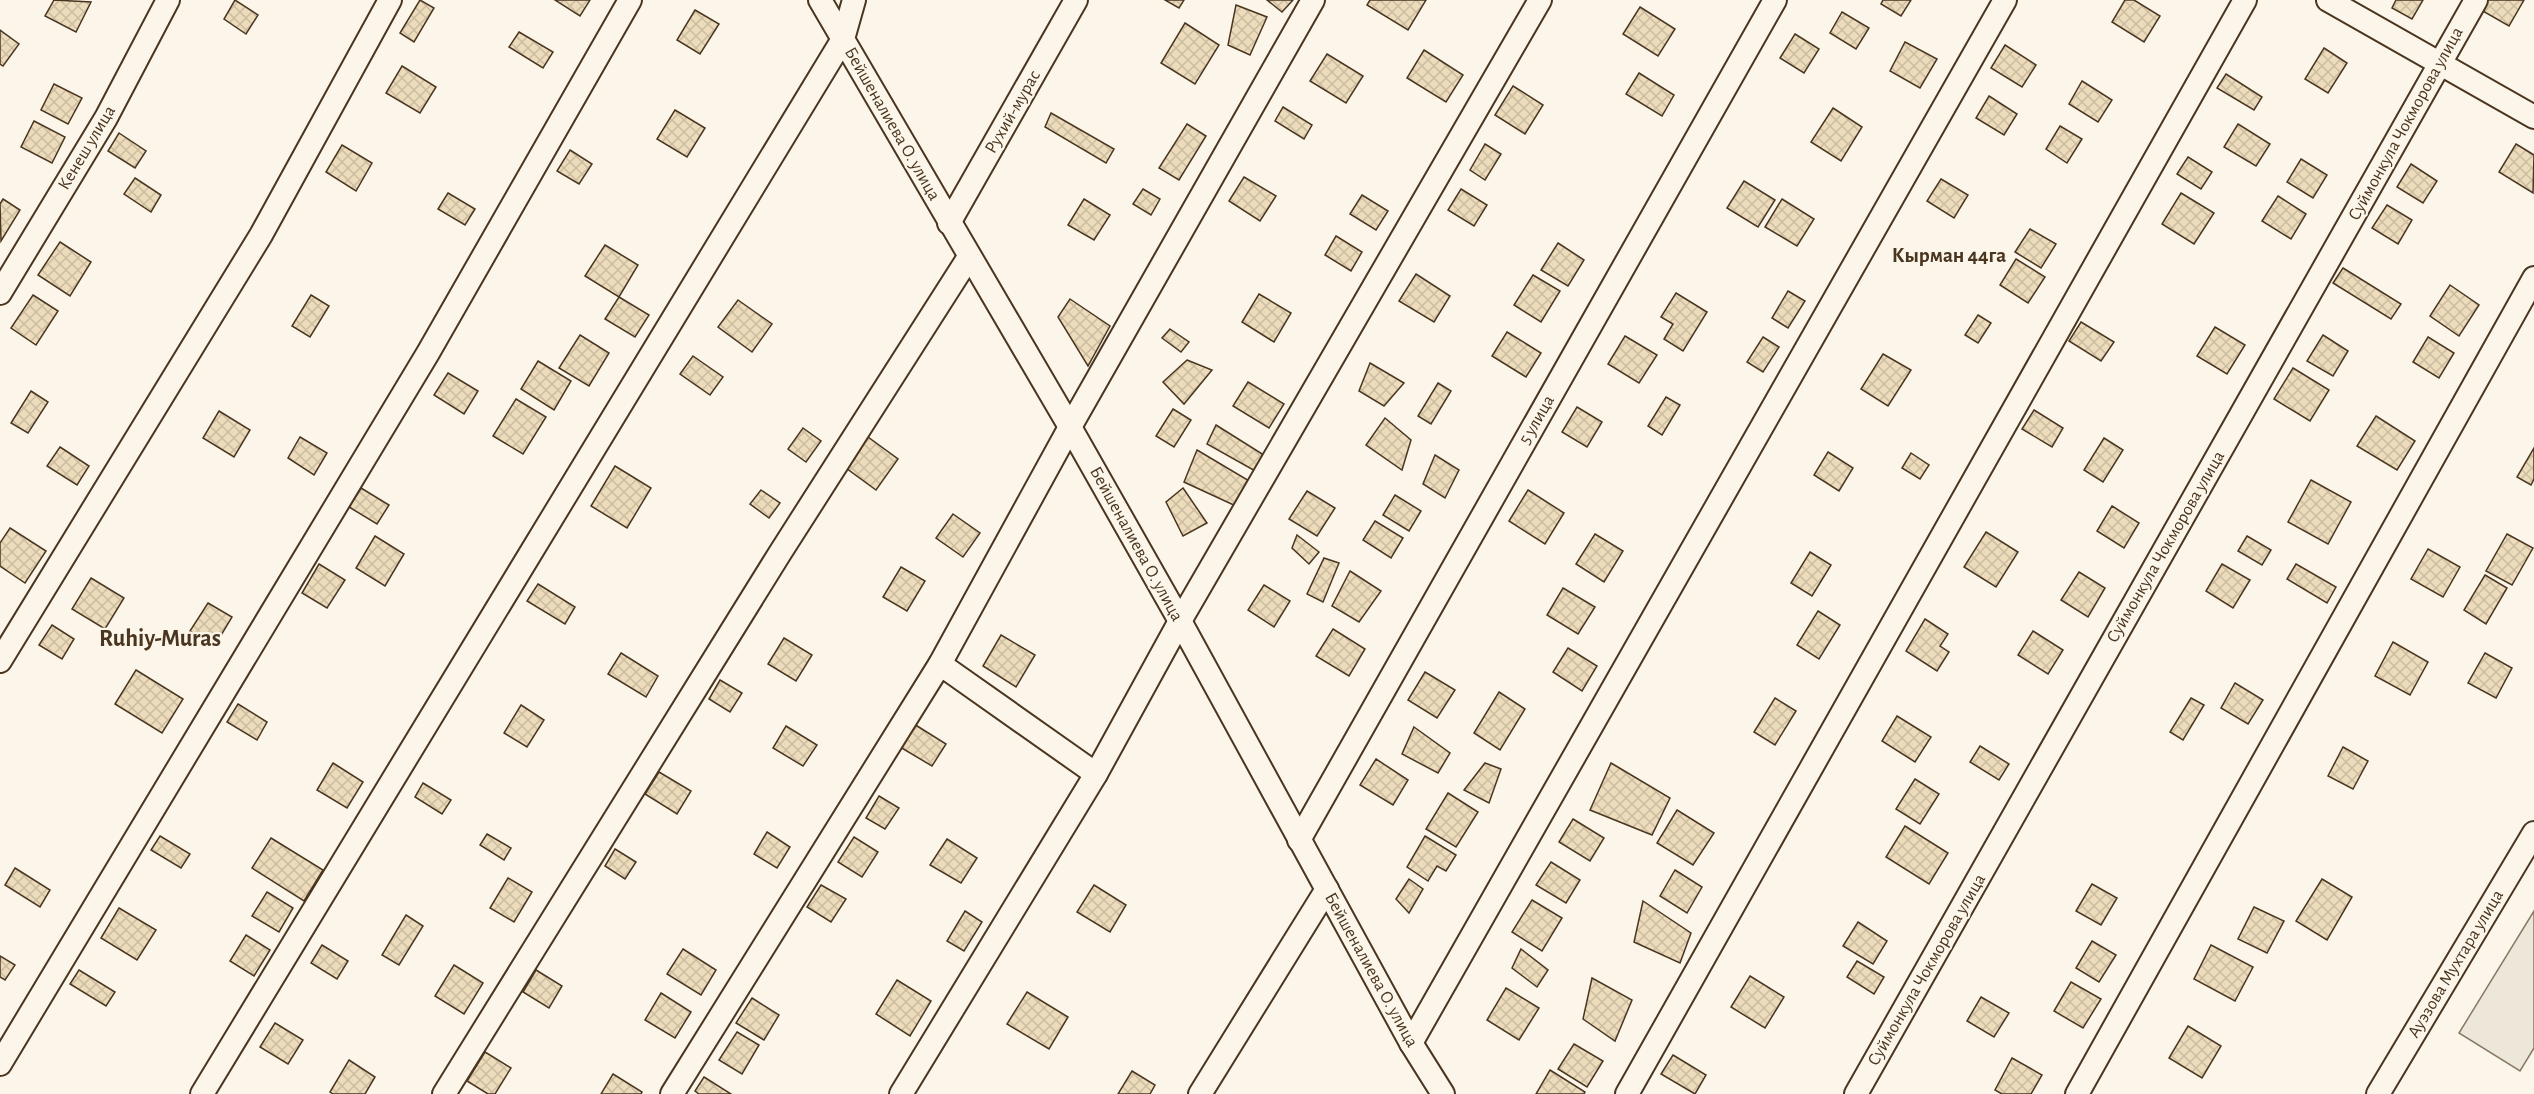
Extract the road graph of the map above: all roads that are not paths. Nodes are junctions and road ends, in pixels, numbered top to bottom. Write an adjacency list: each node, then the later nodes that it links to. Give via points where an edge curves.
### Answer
1 (168, 0): 20 (street, Кенеш улица, via 106,118)
2 (390, 0): 23 (street, via 261,235)
3 (630, 0): 30 (street, via 422,363)
4 (820, 0): 14 (street, Бейшеналиева О. улица)
5 (854, 0): 14 (street)
6 (1076, 0): 17 (street, Рухий-мурас)
7 (1313, 0): 21 (street)
8 (1540, 0): 22 (street)
9 (1774, 0): 27 (street, 5 улица)
10 (2005, 0): 29 (street)
11 (2246, 0): 37 (street)
12 (2328, 0): 15 (street)
13 (2476, 0): 15 (street, Суймонкула Чокморова улица)
14 (843, 39): 17 (street, Бейшеналиева О. улица); 31 (street)
15 (2440, 64): 16 (street); 38 (street, Суймонкула Чокморова улица)
16 (2534, 117)
17 (949, 223): 18 (street, Бейшеналиева О. улица)
18 (969, 257): 21 (street, Бейшеналиева О. улица); 32 (street)
19 (2534, 278): 39 (street)
20 (0, 293)
21 (1070, 427): 22 (street, Бейшеналиева О. улица); 24 (street)
22 (1180, 621): 25 (street); 27 (street, Бейшеналиева О. улица)
23 (0, 660)
24 (940, 664): 25 (street); 33 (street)
25 (1096, 774): 34 (street)
26 (2534, 833): 40 (street, Ауэзова Мухтара улица)
27 (1299, 840): 28 (street, Бейшеналиева О. улица)
28 (1327, 889): 29 (street, Бейшеналиева О. улица); 35 (street)
29 (1411, 1043): 36 (street, Бейшеналиева О. улица)
30 (0, 1064)
31 (202, 1094)
32 (444, 1094)
33 (672, 1094)
34 (901, 1094)
35 (1200, 1094)
36 (1443, 1094)
37 (1627, 1094)
38 (1856, 1094)
39 (2077, 1094)
40 (2378, 1094)

